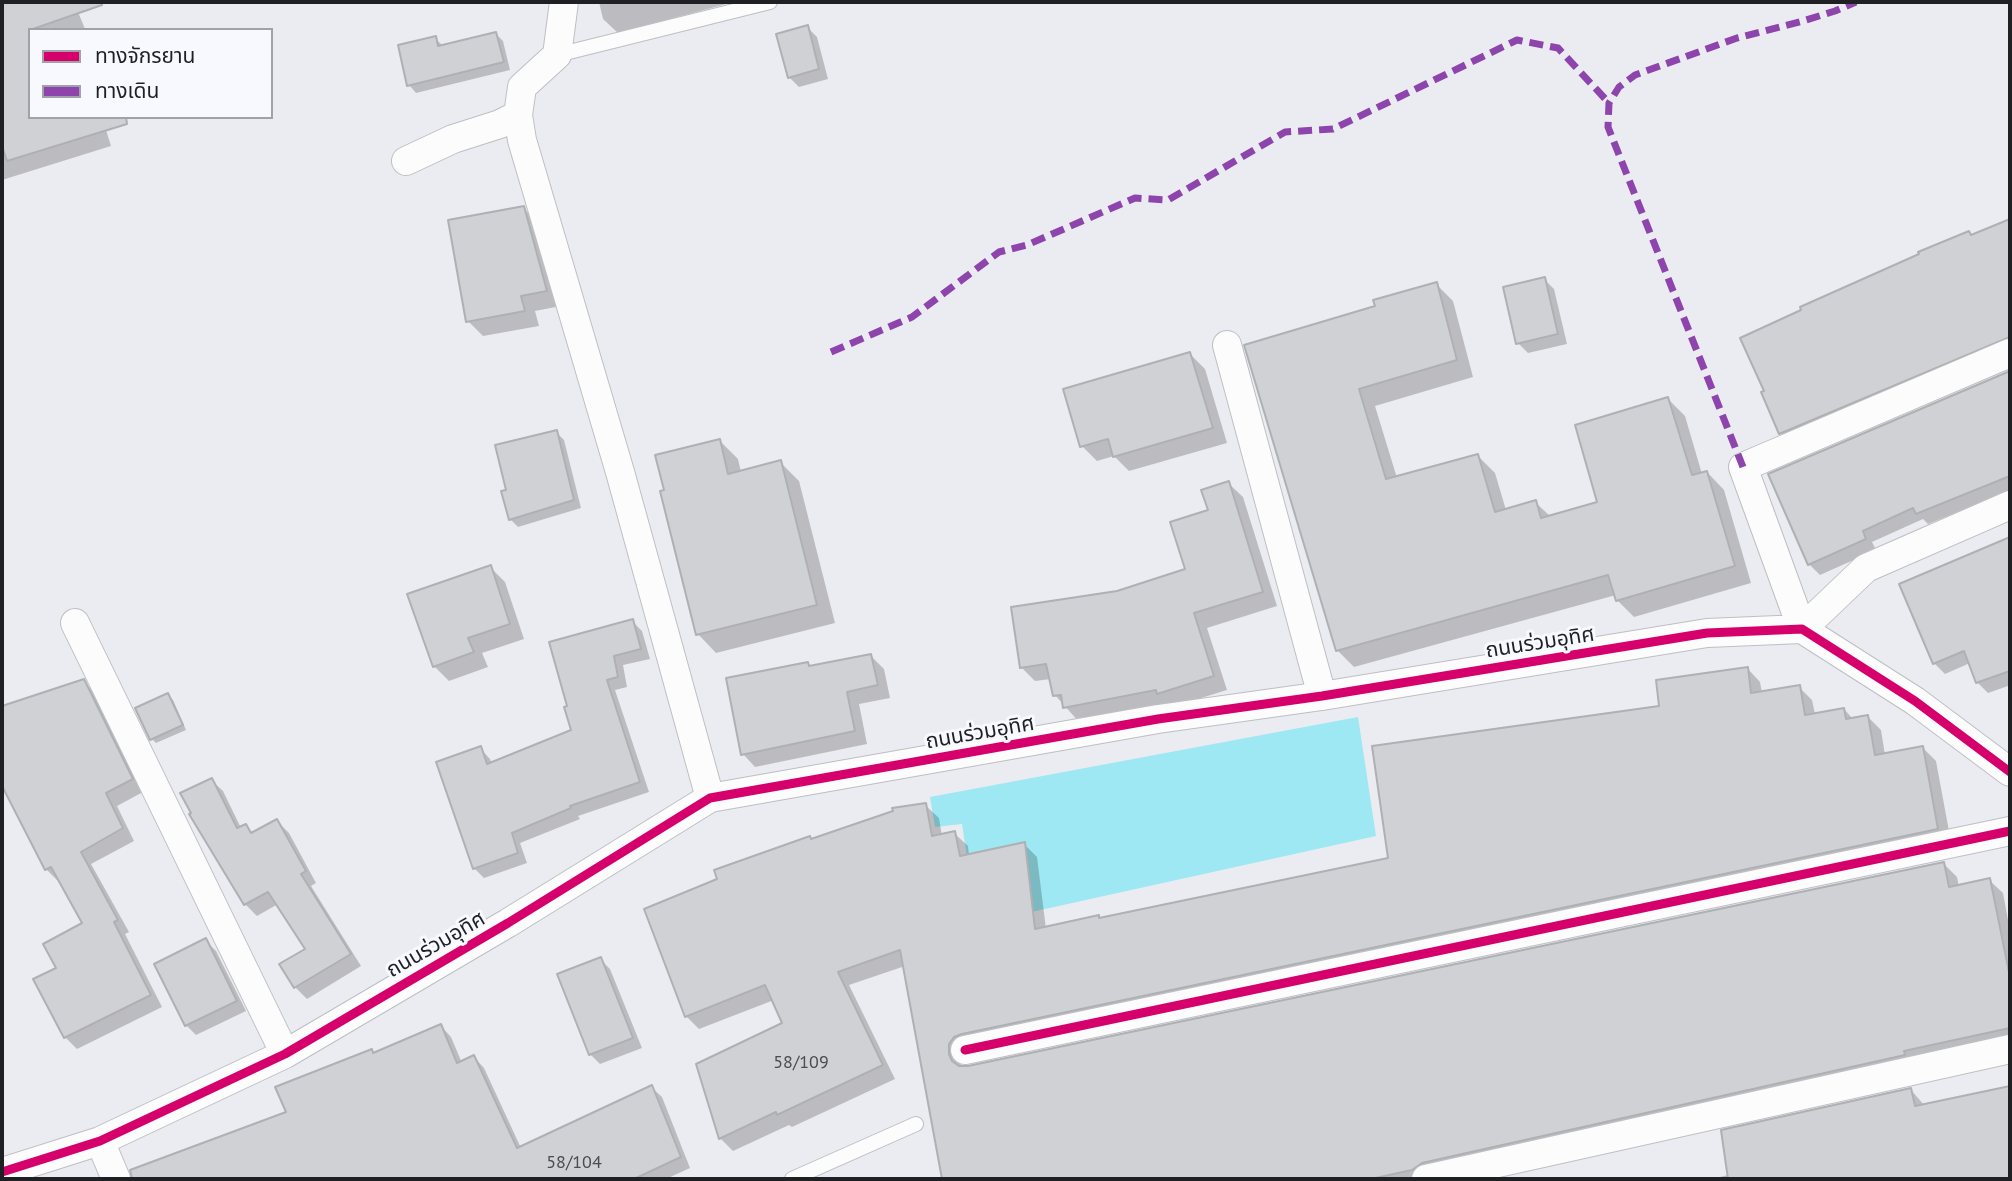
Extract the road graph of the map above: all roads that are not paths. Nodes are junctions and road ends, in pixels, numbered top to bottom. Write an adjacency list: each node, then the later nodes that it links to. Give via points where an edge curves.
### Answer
1 (564, 2): 3 (street)
2 (770, 2): 3 (lane)
3 (557, 54): 4 (street, via 522,87)
4 (518, 115): 5 (street); 13 (street)
5 (406, 161)
6 (1227, 345): 11 (street)
7 (2010, 354): 10 (street, via 1743,467)
8 (2010, 505): 10 (street, via 1866,568)
9 (75, 623): 17 (street)
10 (1802, 629): 11 (street, ถนนร่วมอุทิศ, via 1707,633); 12 (street, via 1915,701)
11 (1322, 696): 13 (street, ถนนร่วมอุทิศ, via 1158,719)
12 (2010, 772)
13 (710, 798): 17 (street, ถนนร่วมอุทิศ)
14 (2010, 831): 16 (street)
15 (2010, 1049): 23 (street)
16 (965, 1050)
17 (285, 1054): 19 (street, ถนนร่วมอุทิศ)
18 (916, 1124): 22 (lane)
19 (100, 1141): 20 (street, ถนนร่วมอุทิศ); 21 (street)
20 (2, 1171)
21 (116, 1179)
22 (792, 1179)
23 (1426, 1179)

